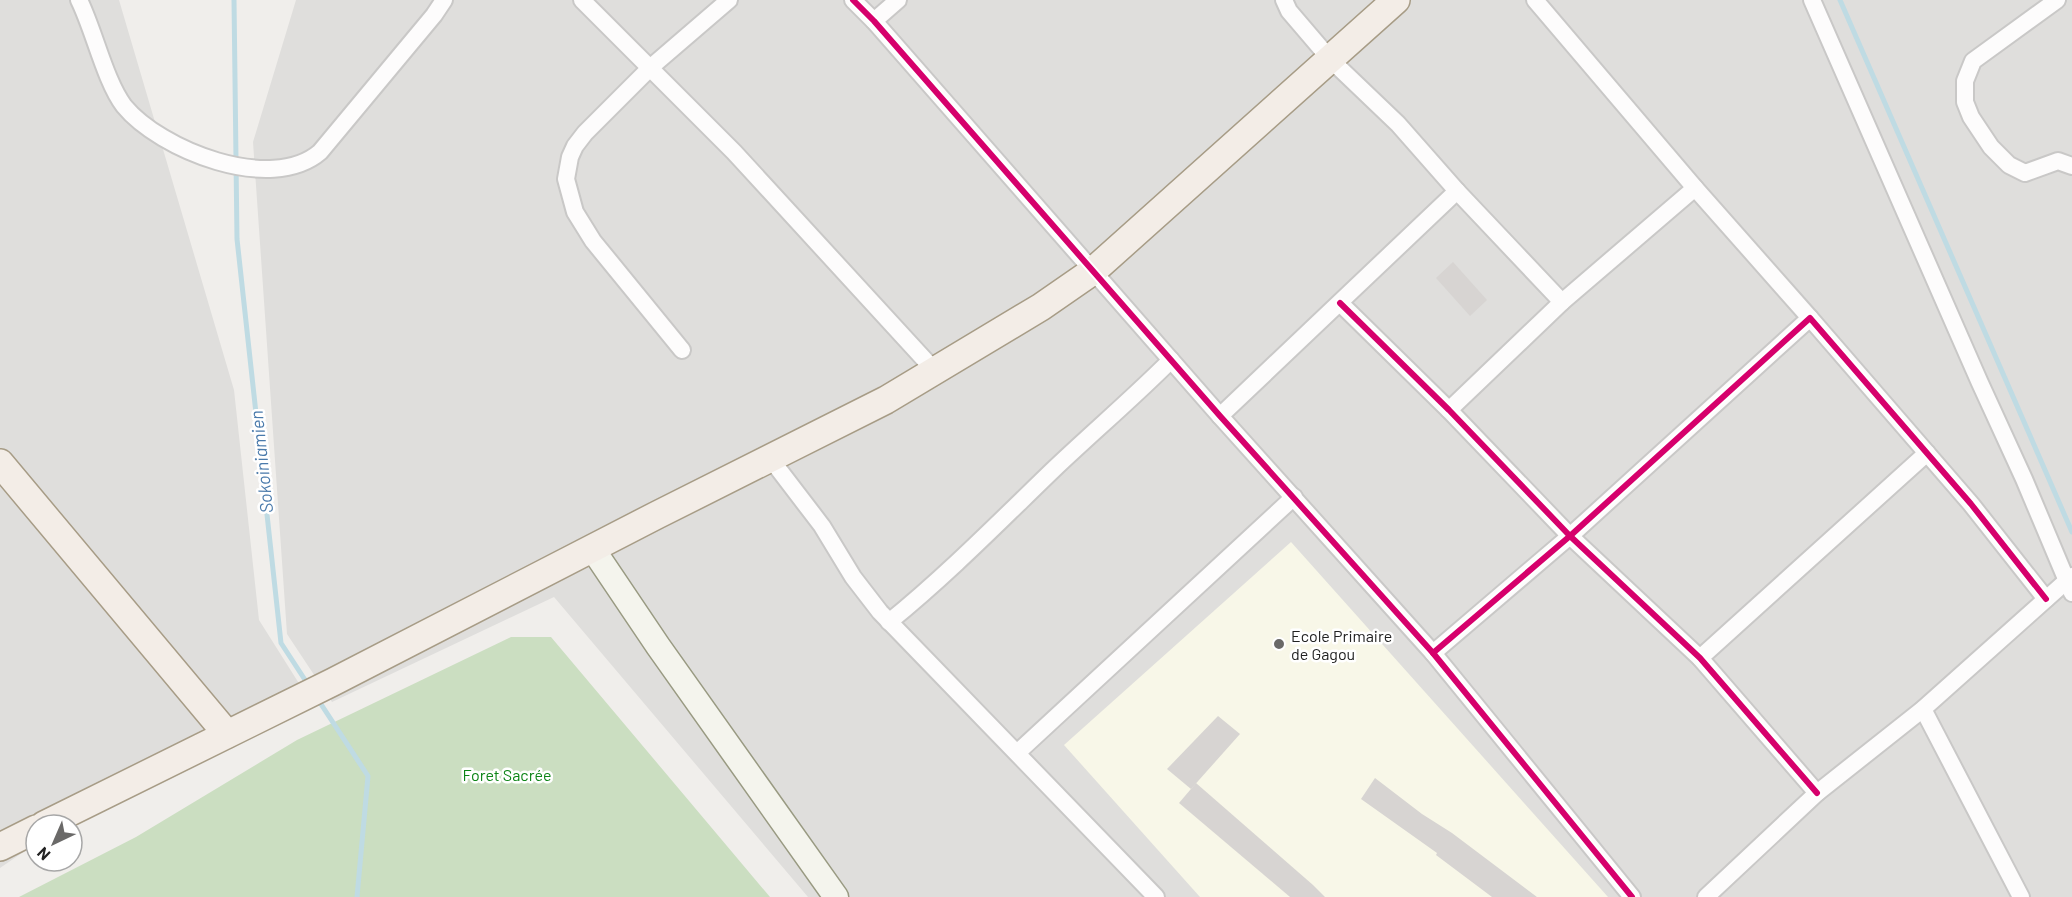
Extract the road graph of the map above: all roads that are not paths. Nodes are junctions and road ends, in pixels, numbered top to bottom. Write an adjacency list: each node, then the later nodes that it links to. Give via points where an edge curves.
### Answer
1 (79, 0): 2 (street, via 123,104 139,122 156,135 201,155 260,169 300,164 320,152)
2 (444, 0)
3 (582, 0): 14 (street)
4 (729, 0): 14 (street)
5 (853, 0): 12 (street)
6 (898, 0): 12 (street)
7 (1284, 0): 13 (street)
8 (1396, 0): 13 (main road)
9 (1535, 0): 16 (street)
10 (1812, 0): 33 (street)
11 (2057, 0): 15 (street, via 1973,62 1965,81 1965,102 1991,147 2009,165 2025,173 2058,161)
12 (874, 21): 18 (street)
13 (1330, 59): 17 (street, via 1398,124); 18 (main road)
14 (651, 67): 22 (street, via 575,146 566,179 575,212 593,241); 24 (street)
15 (2072, 166)
16 (1695, 188): 19 (street); 21 (street)
17 (1457, 191): 19 (street); 20 (street)
18 (1093, 271): 23 (street); 24 (main road)
19 (1563, 302): 25 (street)
20 (1340, 303): 25 (street); 26 (street)
21 (1810, 318): 27 (street); 31 (street)
22 (682, 350)
23 (1171, 360): 26 (street); 35 (street)
24 (935, 371): 28 (main road)
25 (1449, 410): 31 (street)
26 (1220, 416): 30 (street)
27 (1927, 453): 34 (street); 37 (street)
28 (770, 458): 32 (main road); 35 (street, via 822,526 853,577)
29 (0, 463): 39 (main road)
30 (1294, 497): 36 (street); 40 (street)
31 (1570, 536): 36 (street); 37 (street)
32 (592, 548): 39 (main road); 45 (street)
33 (2070, 584): 34 (street)
34 (2046, 599): 38 (street)
35 (890, 622): 40 (street)
36 (1433, 653): 47 (street)
37 (1700, 658): 41 (street)
38 (1923, 709): 41 (street); 49 (street)
39 (227, 734): 42 (main road)
40 (1017, 753): 46 (street)
41 (1817, 793): 48 (street)
42 (68, 813)
43 (24, 835): 44 (main road)
44 (0, 847)
45 (836, 897)
46 (1156, 897)
47 (1632, 897)
48 (1706, 897)
49 (2021, 897)

